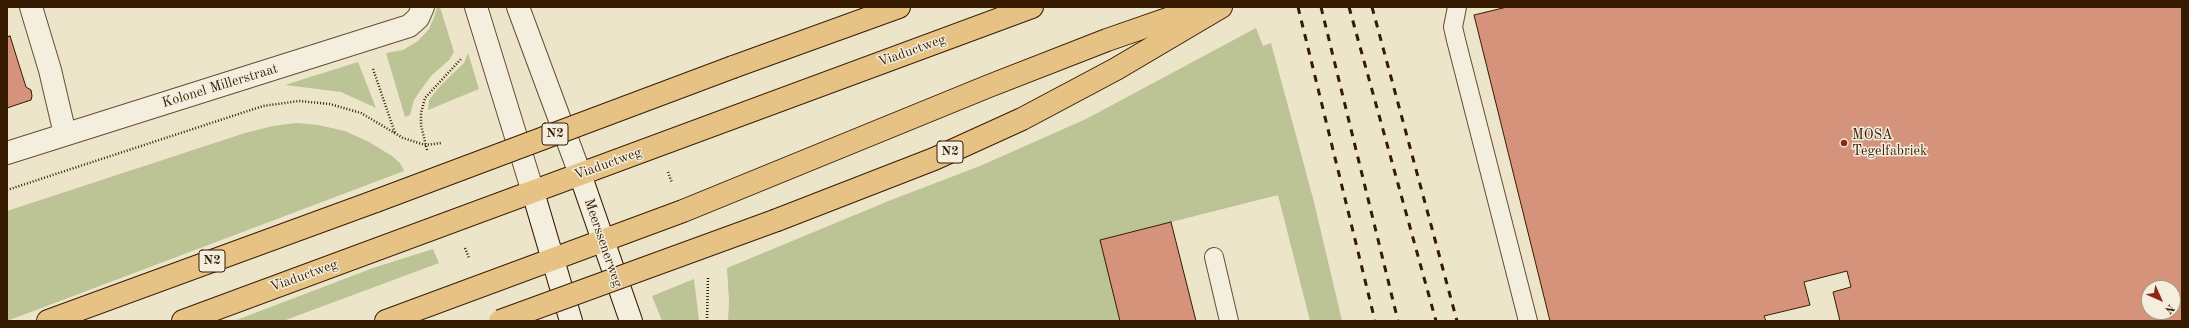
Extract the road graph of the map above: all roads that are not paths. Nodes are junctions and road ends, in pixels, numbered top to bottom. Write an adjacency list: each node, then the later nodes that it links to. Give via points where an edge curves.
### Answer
1 (31, 7): 10 (street, via 50,70)
2 (423, 7): 10 (street, Kolonel Millerstraat, via 418,18 409,26)
3 (518, 7): 12 (street, Meerssenerweg)
4 (899, 7): 17 (main road, N2, bridge)
5 (1032, 7): 12 (main road, Viaductweg)
6 (1202, 7): 14 (main road, via 1092,46 683,211)
7 (1221, 7): 20 (main road, N2, bridge, via 1116,69 1022,119 934,159 777,220)
8 (1457, 7): 24 (lane, via 1453,27)
9 (476, 10): 13 (street)
10 (65, 134): 11 (street, Kolonel Millerstraat)
11 (7, 153)
12 (580, 174): 13 (main road, Viaductweg); 14 (street, Meerssenerweg)
13 (533, 192): 16 (street); 18 (main road, Viaductweg)
14 (602, 241): 16 (main road); 22 (street, Meerssenerweg)
15 (1214, 257): 23 (lane)
16 (553, 260): 19 (main road); 21 (street)
17 (48, 321)
18 (183, 321)
19 (386, 321)
20 (500, 321)
21 (571, 321)
22 (631, 321)
23 (1229, 321)
24 (1528, 321)

